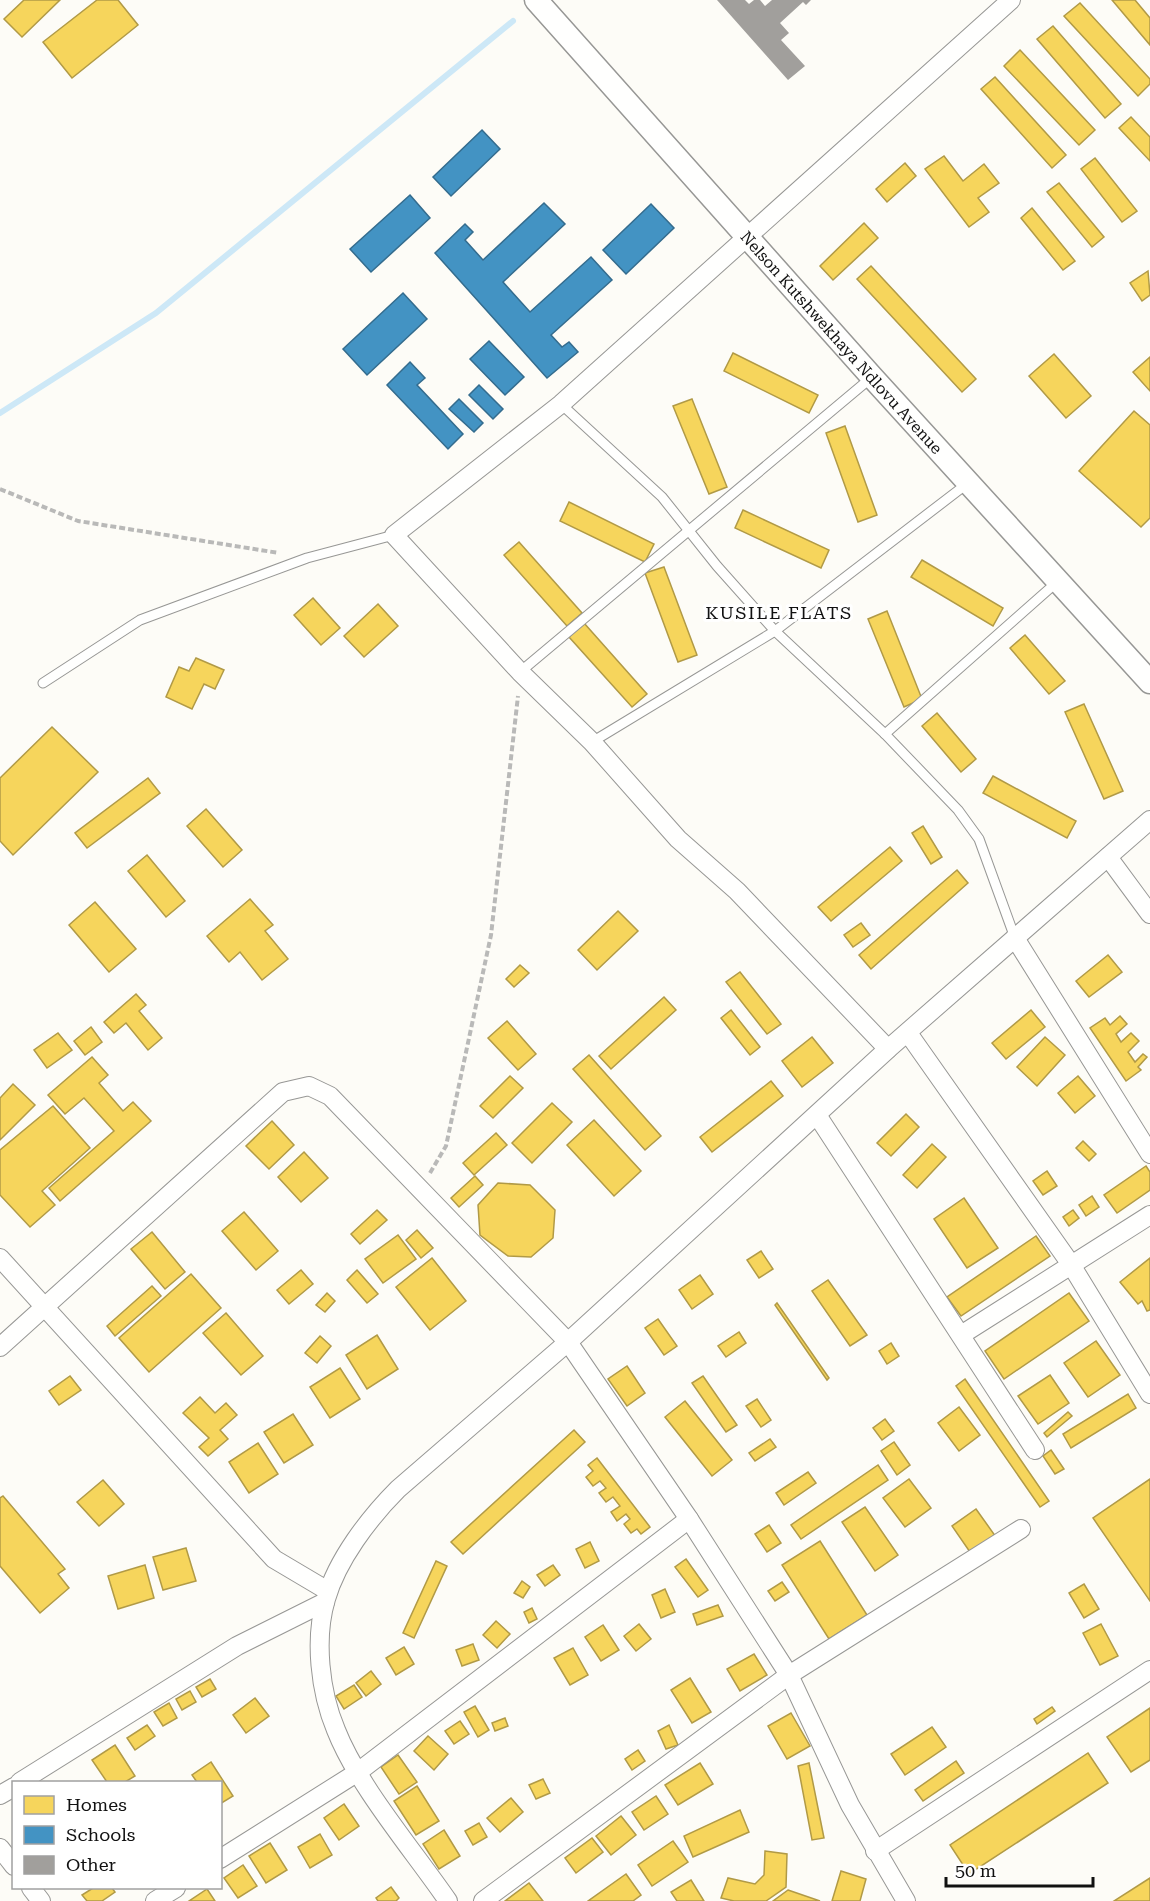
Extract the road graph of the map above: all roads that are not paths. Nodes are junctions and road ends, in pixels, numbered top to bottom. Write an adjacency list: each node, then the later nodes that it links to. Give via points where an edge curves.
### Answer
1 (536, 0): 3 (street, Nelson Kutshwekhaya Ndlovu Avenue)
2 (1011, 0): 3 (street)
3 (748, 238): 4 (street, Nelson Kutshwekhaya Ndlovu Avenue); 5 (street)
4 (872, 376): 6 (street, Nelson Kutshwekhaya Ndlovu Avenue); 7 (lane)
5 (561, 404): 7 (lane, via 636,471); 8 (street)
6 (968, 483): 9 (street, Nelson Kutshwekhaya Ndlovu Avenue); 10 (lane)
7 (688, 531): 10 (lane); 11 (lane)
8 (394, 535): 11 (street); 13 (lane, via 307,558 140,620)
9 (1059, 580): 12 (street, Nelson Kutshwekhaya Ndlovu Avenue); 14 (lane)
10 (775, 631): 14 (lane); 15 (lane)
11 (520, 672): 15 (street)
12 (1150, 682)
13 (43, 683)
14 (885, 734): 19 (lane, via 958,810 979,839)
15 (592, 742): 21 (street, via 678,839 737,891)
16 (1150, 820): 17 (street)
17 (1108, 857): 18 (street); 19 (street)
18 (1150, 914)
19 (1015, 938): 20 (street); 23 (street)
20 (908, 1033): 21 (street); 26 (street)
21 (888, 1049): 22 (street)
22 (817, 1115): 28 (street); 29 (street)
23 (1150, 1154)
24 (1150, 1215): 26 (street)
25 (0, 1258): 27 (street)
26 (1070, 1263): 28 (street); 31 (street)
27 (44, 1308): 29 (street, via 283,1092 309,1086 330,1096); 30 (street); 35 (street, via 274,1559)
28 (961, 1335): 32 (street)
29 (568, 1342): 33 (street); 35 (street, via 385,1503 354,1545)
30 (0, 1347)
31 (1150, 1395)
32 (1035, 1450)
33 (689, 1519): 37 (street); 38 (street)
34 (1021, 1528): 37 (street)
35 (327, 1596): 38 (street, via 321,1644 324,1686 336,1731); 39 (street, via 237,1646)
36 (1150, 1670): 41 (street)
37 (789, 1675): 41 (street); 47 (street)
38 (358, 1772): 42 (street); 46 (street)
39 (22, 1781)
40 (0, 1848): 43 (street)
41 (875, 1851): 48 (street)
42 (222, 1858)
43 (12, 1863)
44 (173, 1889): 45 (street)
45 (155, 1901)
46 (448, 1901)
47 (483, 1901)
48 (906, 1901)

